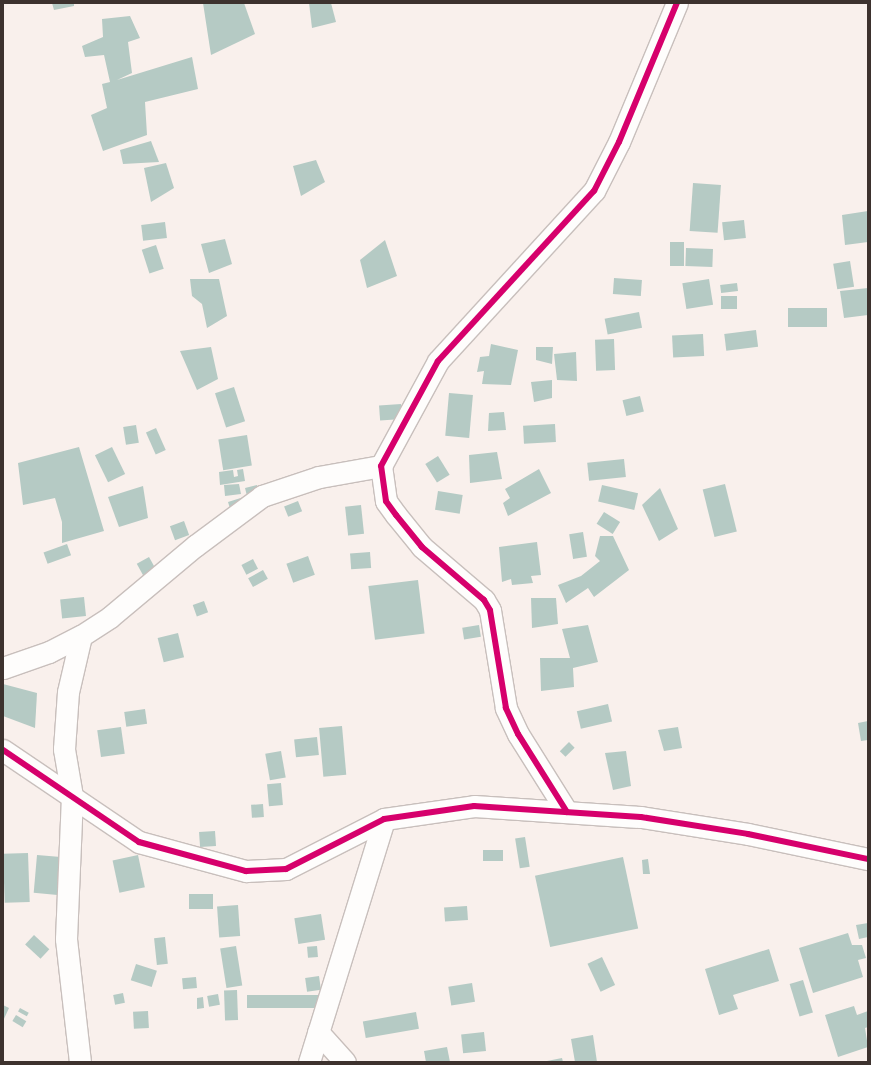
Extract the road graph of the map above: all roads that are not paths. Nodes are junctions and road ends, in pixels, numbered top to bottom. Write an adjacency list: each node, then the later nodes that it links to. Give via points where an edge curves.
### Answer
1 (677, 3): 2 (street, via 619,142 594,191 438,361)
2 (381, 466): 3 (street, via 319,477 262,496 195,546 110,617); 7 (street, via 386,501 396,515 422,546 484,600 490,610 506,708 518,734)
3 (81, 636): 4 (street, via 49,652); 6 (street, via 65,721 64,749)
4 (3, 668)
5 (3, 750): 6 (street)
6 (72, 796): 8 (street, via 140,842 246,871 286,868); 11 (street, via 66,939)
7 (566, 812): 8 (street, via 474,806); 9 (street, via 642,817 748,834)
8 (384, 819): 10 (street)
9 (868, 859)
10 (318, 1032): 12 (street); 13 (street)
11 (80, 1062)
12 (309, 1062)
13 (344, 1062)

